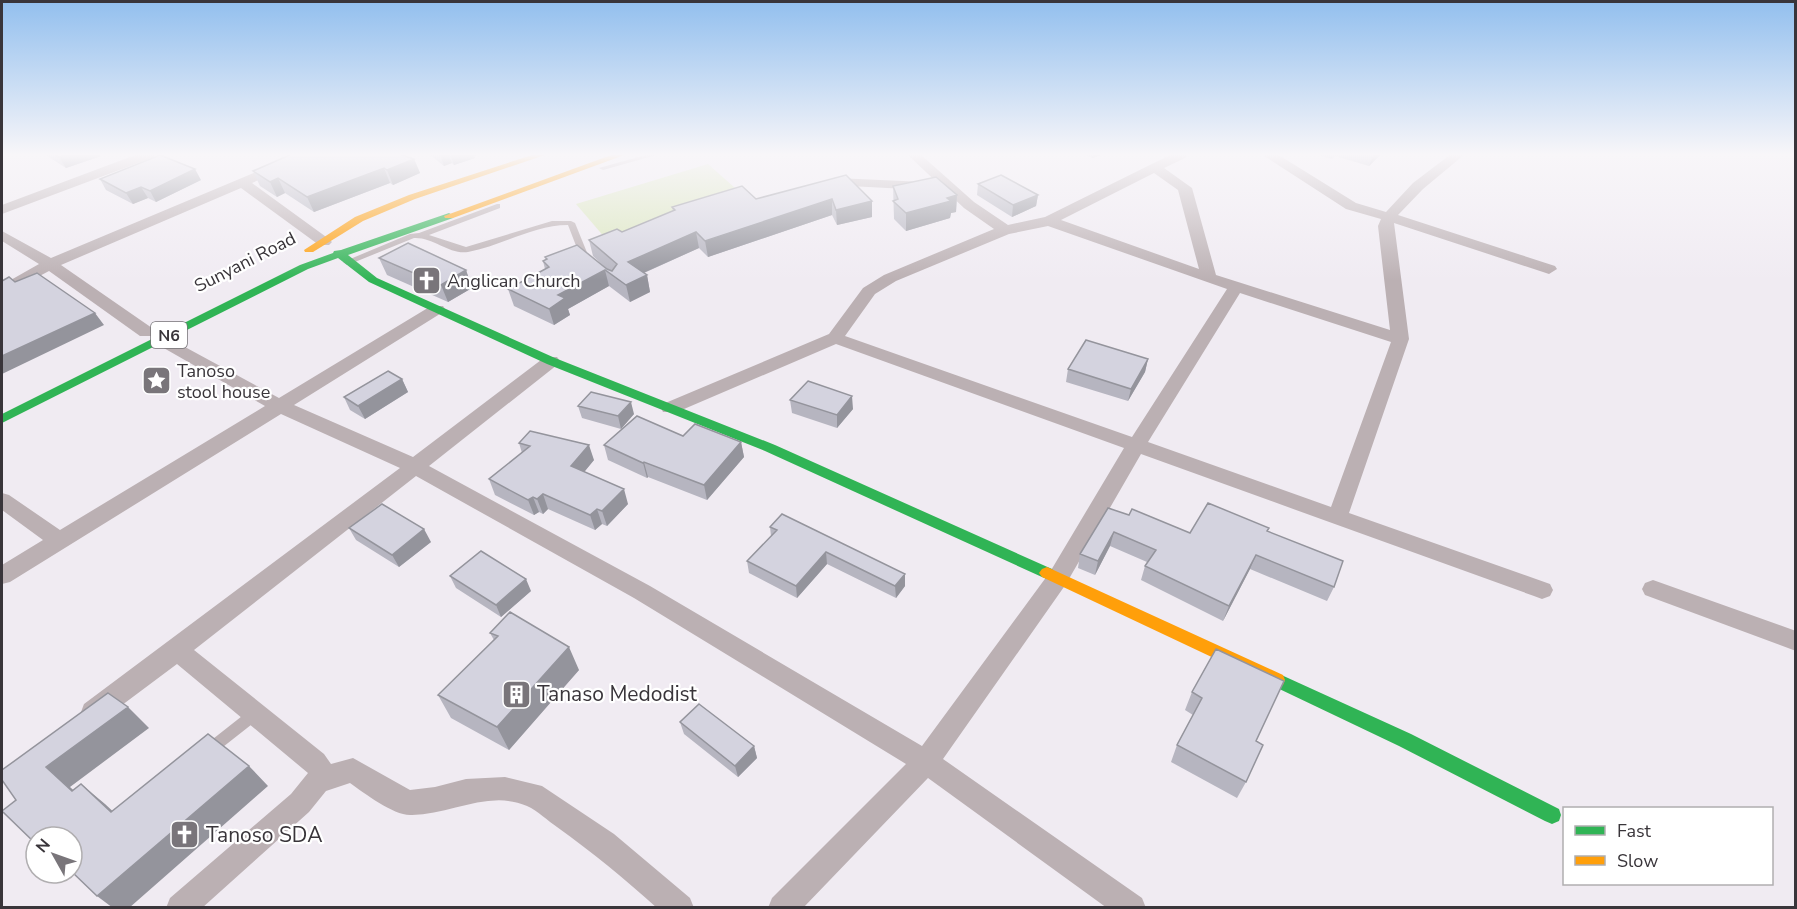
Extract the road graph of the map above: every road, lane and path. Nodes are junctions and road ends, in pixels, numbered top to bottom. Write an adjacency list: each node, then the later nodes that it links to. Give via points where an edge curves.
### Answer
1 (38, 196): 12 (street)
2 (211, 196): 21 (street)
3 (261, 196): 18 (street)
4 (414, 196): 18 (main road, Sunyani Road / N6, via 359,219)
5 (504, 196): 19 (main road, N6)
6 (525, 196): 17 (lane)
7 (960, 196): 15 (street)
8 (1098, 196): 14 (street)
9 (1187, 196): 23 (street)
10 (1333, 196): 13 (street)
11 (1407, 196): 13 (street)
12 (2, 210)
13 (1389, 217): 22 (street); 29 (street, via 1385,226)
14 (1049, 221): 15 (street); 23 (street)
15 (1005, 230): 28 (street, via 890,278 869,291)
16 (2, 235): 21 (street)
17 (422, 235): 19 (lane); 20 (lane, via 466,250 552,223 571,224 584,256)
18 (324, 242): 27 (main road, Sunyani Road / N6)
19 (343, 258): 26 (main road, via 373,280); 27 (main road, Sunyani Road / N6, via 304,267)
20 (592, 263)
21 (50, 264): 25 (street); 27 (street)
22 (1549, 269)
23 (1209, 277): 24 (street)
24 (1236, 287): 29 (street); 35 (street)
25 (2, 291)
26 (437, 309): 30 (main road); 32 (street)
27 (153, 335): 31 (main road, Sunyani Road / N6); 32 (street); 34 (main road, Sunyani Road / N6)
28 (835, 338): 33 (street); 35 (street)
29 (1400, 339): 38 (street)
30 (551, 361): 33 (main road); 36 (street)
31 (53, 377)
32 (280, 406): 36 (street); 39 (street)
33 (670, 408): 41 (main road, via 770,448)
34 (2, 420)
35 (1135, 447): 38 (street); 41 (street)
36 (414, 466): 45 (street); 49 (street, via 642,591)
37 (2, 500): 39 (street)
38 (1337, 518): 43 (street)
39 (59, 541): 40 (street)
40 (2, 576)
41 (1058, 578): 49 (street); 51 (main road, via 1405,740)
42 (1653, 589): 44 (street)
43 (1542, 590)
44 (1796, 641)
45 (177, 650): 46 (street); 47 (street)
46 (256, 713): 48 (lane); 50 (street, via 315,762)
47 (76, 724)
48 (193, 762)
49 (926, 762): 54 (street); 55 (street)
50 (325, 778): 52 (street); 53 (street, via 353,770 408,802 435,800 466,791 506,789 533,795 604,844)
51 (1552, 815)
52 (180, 908)
53 (680, 908)
54 (782, 908)
55 (1132, 908)

